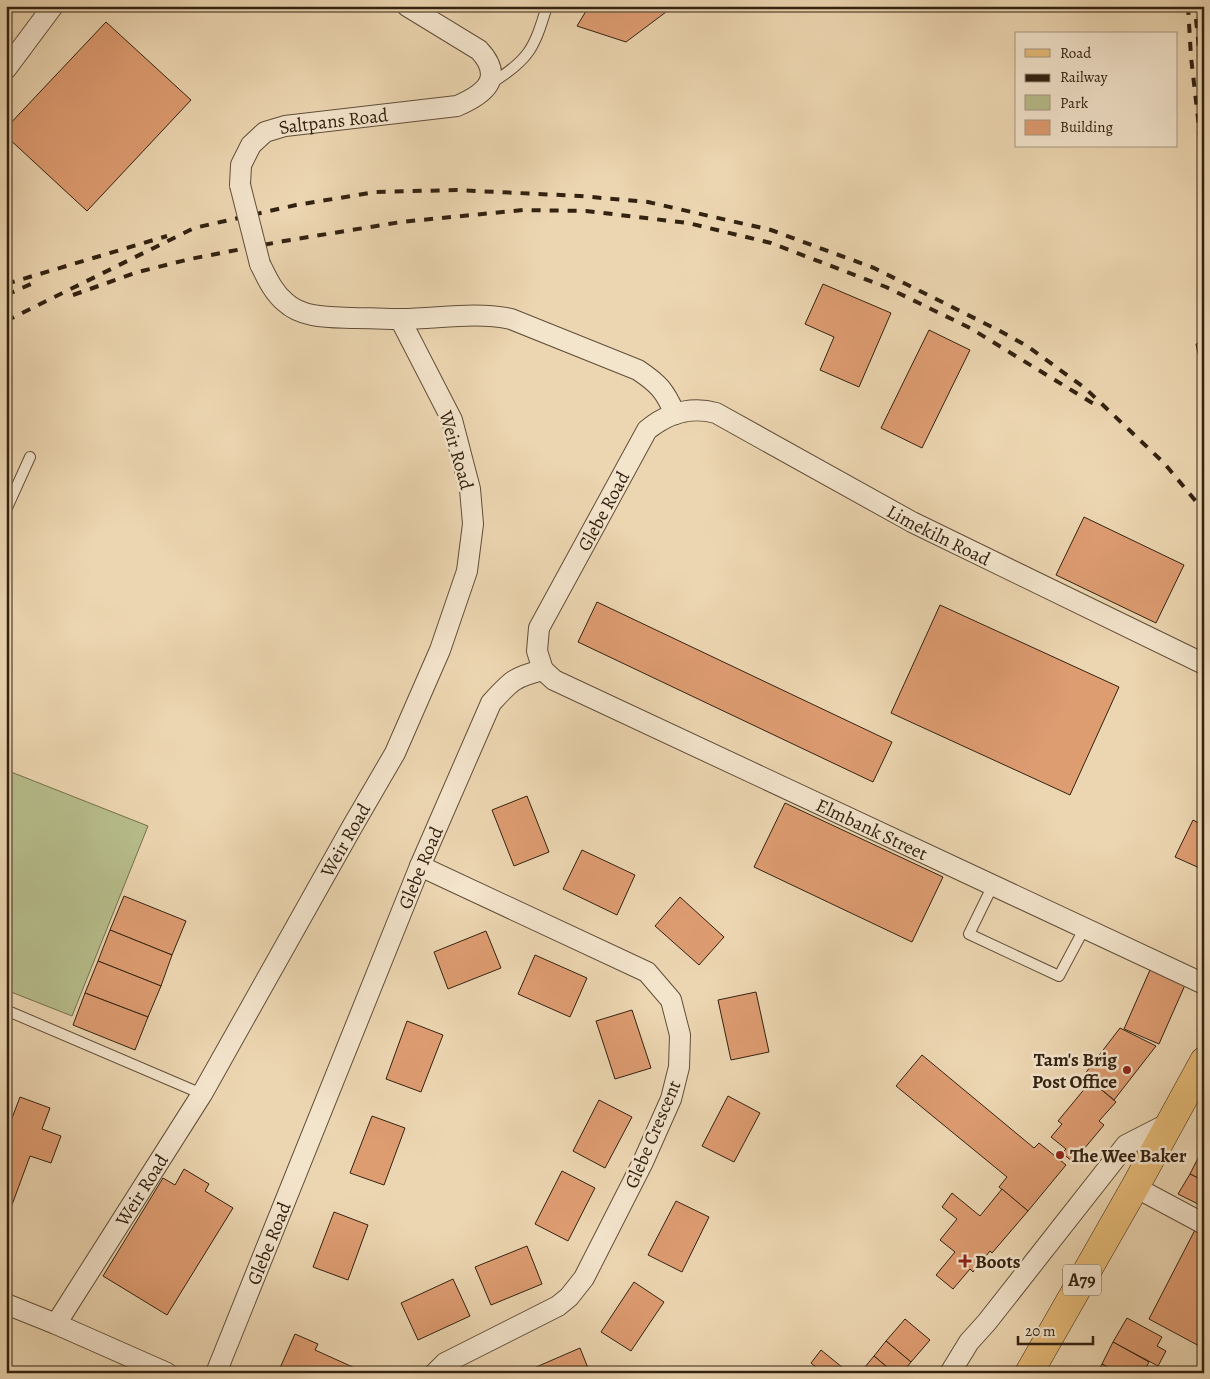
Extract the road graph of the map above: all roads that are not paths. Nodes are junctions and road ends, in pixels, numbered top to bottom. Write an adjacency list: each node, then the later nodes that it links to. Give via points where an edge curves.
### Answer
1 (53, 6): 4 (street)
2 (407, 6): 5 (street, via 479,50 493,72)
3 (547, 6): 5 (lane, via 537,39 526,57)
4 (6, 69)
5 (487, 86): 6 (street, Saltpans Road, bridge, via 473,100 457,106 285,126 265,132 251,145 241,165 240,185 260,264 286,304 307,314 324,317)
6 (400, 319): 7 (street, Saltpans Road, via 495,316 511,319 638,370 656,382); 18 (street, Weir Road, via 452,420 470,489 474,524 467,571 440,650 395,753)
7 (675, 414): 10 (street, Limekiln Road, via 703,410 716,413 912,522); 11 (street, Glebe Road, via 661,419 647,430 539,628 537,651)
8 (30, 458): 9 (lane)
9 (6, 510)
10 (1204, 664)
11 (543, 670): 12 (street, Glebe Road, via 522,675 490,702); 13 (street, Elmbank Street, via 554,680)
12 (420, 866): 25 (street, Glebe Road); 26 (street, Glebe Crescent, via 647,972 672,1000 680,1035 679,1067 671,1099 584,1278 558,1306 444,1363)
13 (993, 885): 14 (street, Elmbank Street); 14 (lane, via 969,934 1059,976)
14 (1084, 928): 15 (street, Elmbank Street)
15 (1204, 984)
16 (6, 1017): 18 (lane, via 8,1011)
17 (1204, 1061): 19 (main road, A79)
18 (202, 1094): 23 (street, Weir Road)
19 (1171, 1122): 20 (main road, A79); 27 (street, via 1126,1145 969,1342)
20 (1135, 1187): 21 (street); 28 (main road, A79)
21 (1204, 1224)
22 (6, 1304): 23 (street)
23 (56, 1324): 24 (street)
24 (167, 1373)
25 (216, 1373)
26 (435, 1373)
27 (950, 1373)
28 (1029, 1373)

